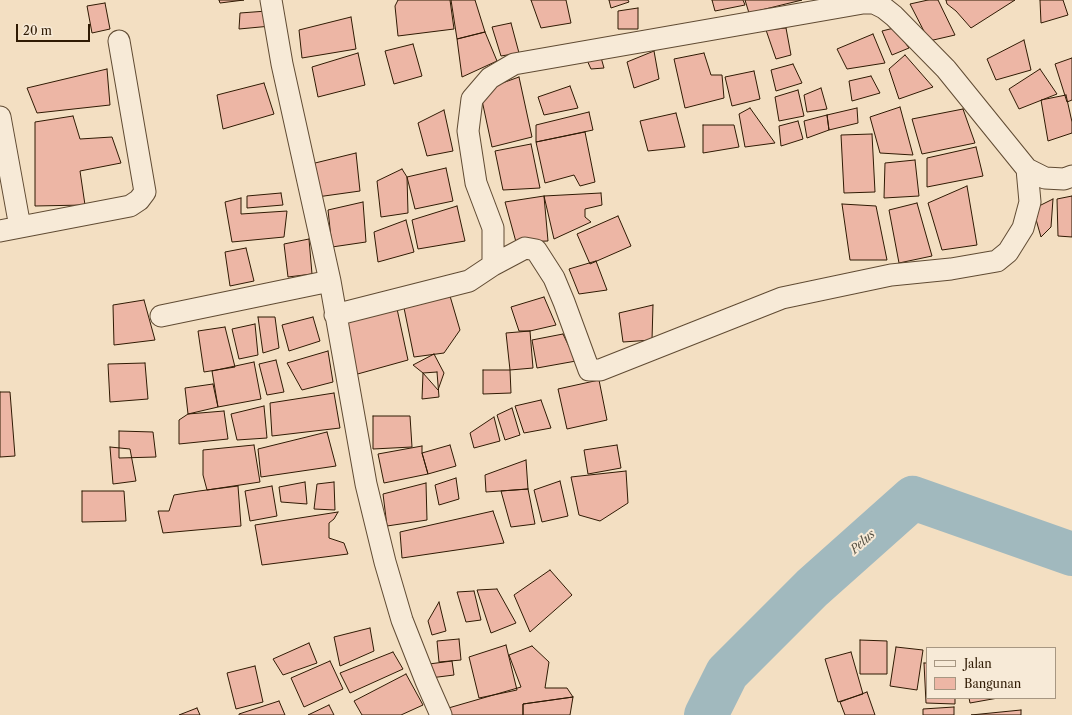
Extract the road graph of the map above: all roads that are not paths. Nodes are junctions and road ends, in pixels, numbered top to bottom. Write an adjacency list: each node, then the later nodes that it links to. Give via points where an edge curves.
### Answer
1 (271, 0): 9 (street, via 282,64)
2 (119, 41): 6 (street, via 145,192 130,206)
3 (0, 117): 6 (street)
4 (1027, 169): 5 (street, via 1045,178 1064,179); 8 (street, via 1030,202 1023,228 1008,252 997,261 891,275 782,298 600,370 589,370 554,278 536,250 525,248); 8 (street, via 946,68 894,16 874,3 514,64 490,78 472,99 468,131 476,183 493,228)
5 (1072, 176)
6 (20, 227): 7 (street)
7 (0, 231)
8 (493, 265): 10 (street, via 469,281)
9 (330, 280): 10 (street); 11 (street)
10 (336, 315): 12 (street, via 366,484 385,562 402,620)
11 (161, 316)
12 (441, 715)

